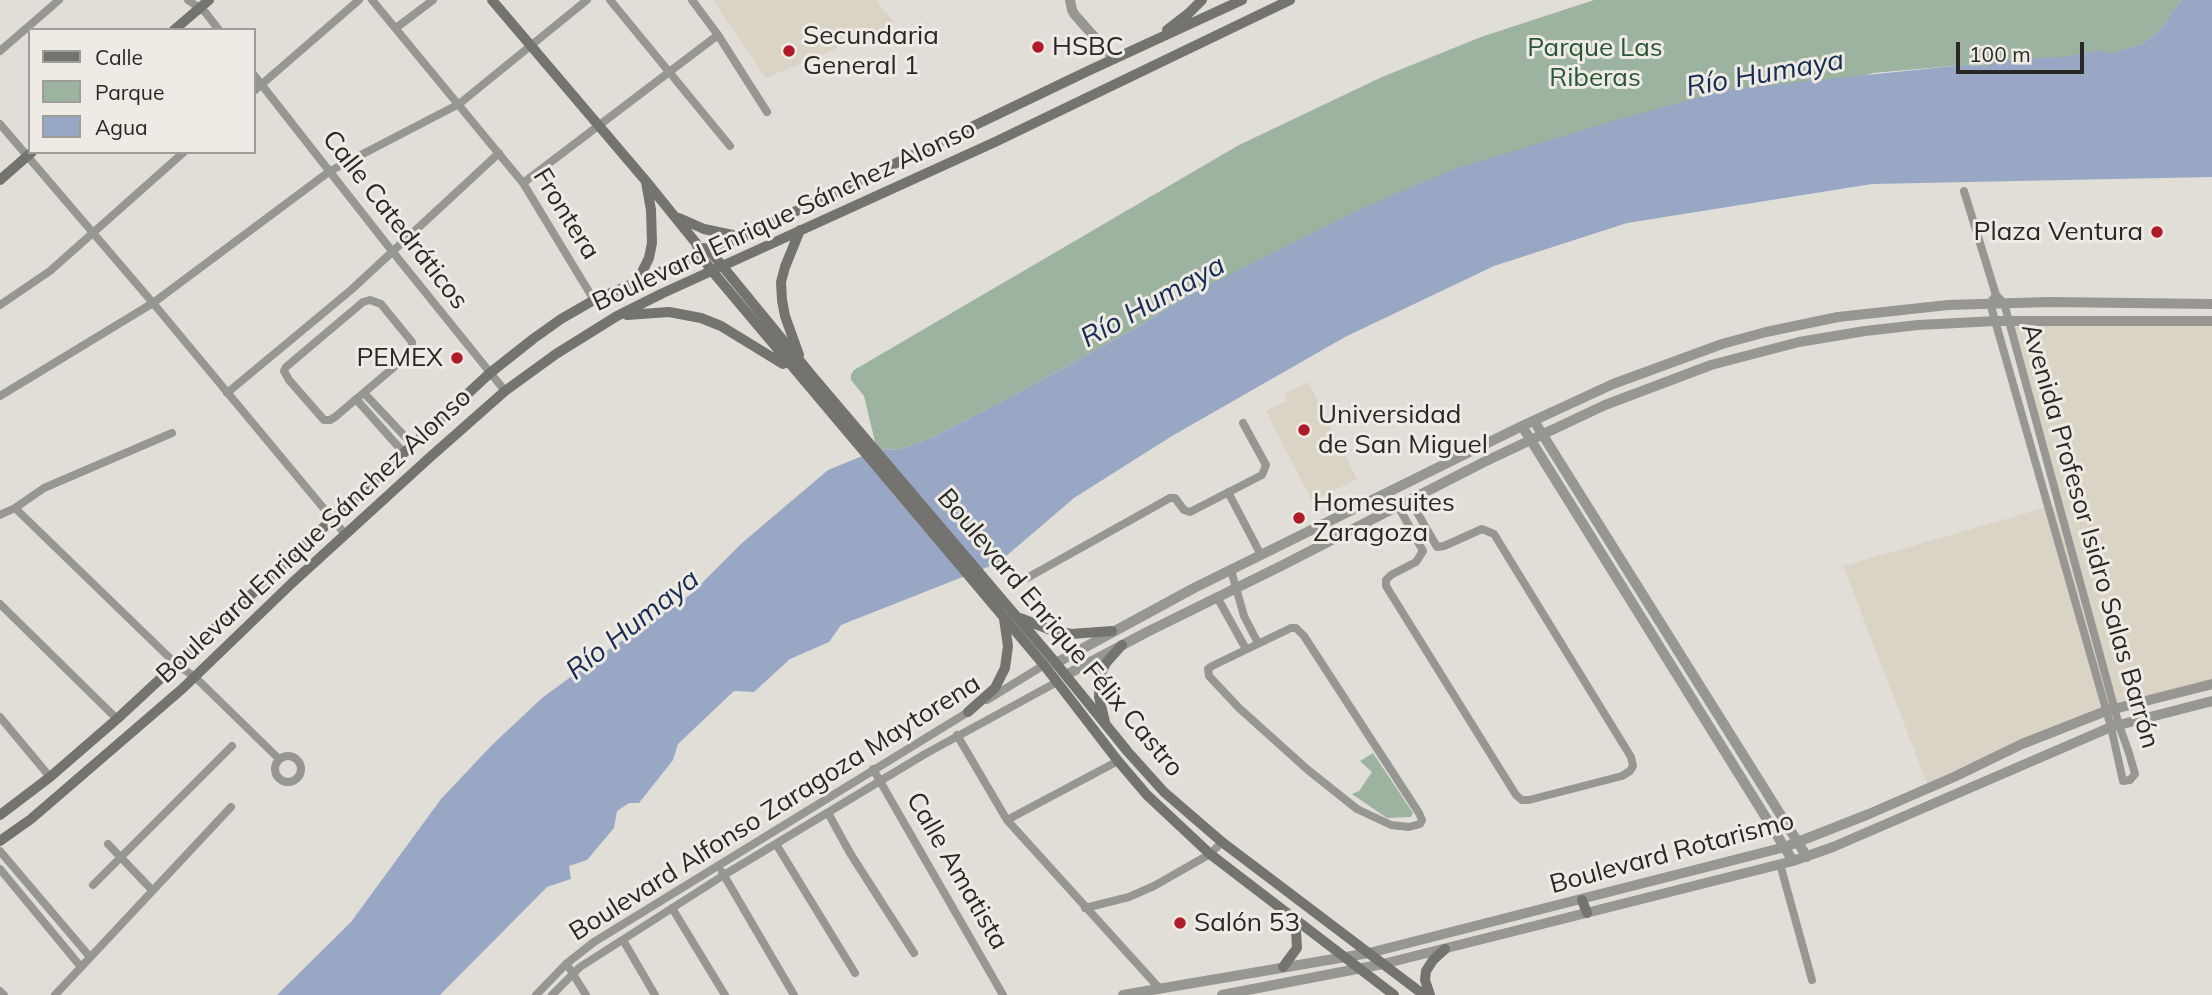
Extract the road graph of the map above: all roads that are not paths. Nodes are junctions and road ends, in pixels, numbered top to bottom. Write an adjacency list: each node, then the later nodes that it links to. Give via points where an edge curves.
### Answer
1 (59, 0): 21 (street)
2 (188, 0): 14 (street)
3 (359, 0): 25 (street)
4 (372, 0): 17 (street, Frontera)
5 (433, 0): 17 (street)
6 (492, 0): 20 (main road)
7 (587, 0): 20 (street)
8 (610, 0): 23 (street)
9 (692, 0): 18 (street)
10 (1070, 0): 22 (street, via 1075,15)
11 (1202, 0): 19 (main road)
12 (1242, 0): 19 (main road, Boulevard Enrique Sánchez Alonso)
13 (1286, 1): 42 (main road, Boulevard Enrique Sánchez Alonso, via 995,142)
14 (204, 4): 15 (main road); 16 (street)
15 (176, 28)
16 (218, 28)
17 (396, 28): 27 (street, Frontera)
18 (718, 35): 23 (street); 28 (street)
19 (1152, 41): 22 (main road, Boulevard Enrique Sánchez Alonso)
20 (532, 46): 27 (street); 30 (main road)
21 (0, 51)
22 (1114, 59): 44 (main road, Boulevard Enrique Sánchez Alonso)
23 (669, 72): 30 (street); 31 (street)
24 (256, 78): 25 (street, Calle Catedráticos)
25 (261, 84): 26 (street); 36 (street, Calle Catedráticos)
26 (256, 89)
27 (459, 104): 33 (street, Frontera); 36 (street)
28 (767, 112)
29 (0, 124): 32 (street)
30 (600, 125): 38 (main road); 39 (street)
31 (730, 146)
32 (28, 152)
33 (499, 153): 39 (street, Frontera); 45 (street)
34 (30, 154): 37 (main road); 43 (street)
35 (182, 154): 43 (street)
36 (330, 172): 45 (street, Calle Catedráticos); 51 (street)
37 (0, 180)
38 (645, 180): 41 (main road); 48 (main road, via 652,243)
39 (523, 183): 49 (street, Frontera)
40 (1964, 191): 50 (street, Avenida Profesor Isidro Salas Barrón)
41 (674, 215): 44 (main road, via 704,229); 46 (main road)
42 (800, 230): 47 (main road, Boulevard Enrique Sánchez Alonso); 60 (main road, via 781,282)
43 (94, 233): 51 (street); 53 (street)
44 (743, 237): 46 (main road, Boulevard Enrique Sánchez Alonso)
45 (391, 251): 61 (street, Calle Catedráticos); 63 (street)
46 (705, 254): 47 (main road, Boulevard Enrique Félix Castro); 48 (main road, Boulevard Enrique Sánchez Alonso)
47 (717, 269): 54 (main road, Boulevard Enrique Sánchez Alonso); 60 (main road, Boulevard Enrique Félix Castro)
48 (638, 280): 49 (main road, Boulevard Enrique Sánchez Alonso)
49 (594, 300): 61 (main road, Boulevard Enrique Sánchez Alonso, via 533,338)
50 (1997, 300): 52 (street, Boulevard Alfonso Zaragoza Maytorena); 55 (street, Avenida Profesor Isidro Salas Barrón); 57 (street, Avenida Profesor Isidro Salas Barrón); 58 (street, Boulevard Alfonso Zaragoza Maytorena, via 1866,313)
51 (153, 303): 63 (street); 65 (street)
52 (2212, 304)
53 (0, 305)
54 (617, 316): 60 (main road, via 669,312 701,318); 62 (main road, Boulevard Enrique Sánchez Alonso)
55 (1996, 321): 57 (street, Boulevard Alfonso Zaragoza Maytorena); 59 (street, Boulevard Alfonso Zaragoza Maytorena, via 1865,331); 100 (street, Avenida Profesor Isidro Salas Barrón)
56 (2212, 321): 57 (street, Boulevard Alfonso Zaragoza Maytorena)
57 (2009, 322): 100 (street, Avenida Profesor Isidro Salas Barrón)
58 (1743, 338): 59 (street); 67 (street, Boulevard Alfonso Zaragoza Maytorena, via 1637,374)
59 (1748, 354): 71 (street, Boulevard Alfonso Zaragoza Maytorena, via 1635,392)
60 (799, 369): 88 (main road, Boulevard Enrique Félix Castro)
61 (490, 373): 62 (street, Calle Catedráticos); 73 (main road, Boulevard Enrique Sánchez Alonso)
62 (505, 391): 80 (main road, Boulevard Enrique Sánchez Alonso)
63 (227, 393): 79 (street)
64 (364, 393): 66 (street); 66 (street, via 408,357 413,347 381,304 369,300 284,371 324,420 330,421); 73 (street)
65 (0, 396)
66 (356, 399): 73 (street)
67 (1534, 421): 69 (street, Boulevard Alfonso Zaragoza Maytorena); 71 (street)
68 (1243, 423): 74 (street, via 1266,469)
69 (1522, 426): 72 (street); 81 (street, Boulevard Alfonso Zaragoza Maytorena)
70 (172, 433): 77 (street, via 44,488)
71 (1543, 435): 72 (street, Boulevard Alfonso Zaragoza Maytorena); 119 (street)
72 (1531, 440): 75 (street, Boulevard Alfonso Zaragoza Maytorena); 122 (street)
73 (408, 449): 79 (main road, Boulevard Enrique Sánchez Alonso)
74 (1228, 492): 81 (street); 83 (street, via 1189,512 1170,498)
75 (1410, 500): 76 (street, Boulevard Alfonso Zaragoza Maytorena); 76 (street, via 1437,547 1482,529 1494,534 1631,757 1630,771 1529,800 1516,795 1386,586 1391,575 1416,562 1423,551)
76 (1398, 506): 84 (street, Boulevard Alfonso Zaragoza Maytorena)
77 (15, 508): 78 (street); 94 (street)
78 (2, 511)
79 (332, 518): 80 (street); 94 (main road, Boulevard Enrique Sánchez Alonso)
80 (345, 534): 96 (main road, Boulevard Enrique Sánchez Alonso)
81 (1261, 555): 82 (street, Boulevard Alfonso Zaragoza Maytorena)
82 (1231, 570): 84 (street); 90 (street, Boulevard Alfonso Zaragoza Maytorena)
83 (1027, 578)
84 (1237, 587): 85 (street, Boulevard Alfonso Zaragoza Maytorena); 87 (street)
85 (1217, 597): 89 (street); 92 (street, Boulevard Alfonso Zaragoza Maytorena)
86 (0, 604): 103 (street)
87 (1244, 616): 89 (street); 91 (street)
88 (1010, 617): 90 (main road, via 1071,634); 95 (main road, Boulevard Enrique Félix Castro); 101 (main road, via 1005,668 995,688)
89 (1232, 622): 93 (street)
90 (1112, 631): 95 (street, Boulevard Alfonso Zaragoza Maytorena)
91 (1258, 643): 93 (street); 93 (street, via 1291,628 1300,631 1419,813 1420,824 1391,825 1357,809 1221,690 1208,669)
92 (1122, 645): 97 (street, Boulevard Alfonso Zaragoza Maytorena); 104 (main road, via 1100,675)
93 (1246, 649)
94 (176, 664): 96 (street); 103 (main road, Boulevard Enrique Sánchez Alonso)
95 (1050, 664): 97 (main road, Boulevard Enrique Félix Castro); 101 (street, Boulevard Alfonso Zaragoza Maytorena)
96 (195, 677): 108 (street); 117 (main road, Boulevard Enrique Sánchez Alonso)
97 (1061, 678): 104 (main road, Boulevard Enrique Félix Castro); 106 (street, Boulevard Alfonso Zaragoza Maytorena); 109 (main road, Boulevard Enrique Félix Castro)
98 (2212, 684): 100 (street, Boulevard Rotarismo)
99 (2212, 702): 105 (street, Boulevard Rotarismo)
100 (2110, 711): 105 (street, Avenida Profesor Isidro Salas Barrón); 119 (street, Boulevard Rotarismo, via 2022,744)
101 (968, 712): 110 (street, Boulevard Alfonso Zaragoza Maytorena)
102 (0, 718): 111 (street)
103 (117, 719): 111 (main road, Boulevard Enrique Sánchez Alonso)
104 (1105, 725): 118 (main road, Boulevard Enrique Félix Castro, via 1164,792)
105 (2115, 726): 105 (street, Avenida Profesor Isidro Salas Barrón, via 2123,781 2130,780 2135,774); 126 (street, Boulevard Rotarismo)
106 (957, 735): 112 (street, Boulevard Alfonso Zaragoza Maytorena); 116 (street)
107 (232, 746): 125 (street)
108 (279, 759)
109 (1118, 761): 116 (street); 124 (main road, Boulevard Enrique Félix Castro)
110 (873, 769): 112 (street, Calle Amatista); 129 (street, Boulevard Alfonso Zaragoza Maytorena)
111 (50, 778): 115 (main road, Boulevard Enrique Sánchez Alonso)
112 (880, 781): 114 (street, Boulevard Alfonso Zaragoza Maytorena); 164 (street, Calle Amatista)
113 (231, 807): 133 (street)
114 (828, 813): 121 (street, Boulevard Alfonso Zaragoza Maytorena); 141 (street)
115 (0, 815)
116 (1007, 820): 136 (street)
117 (0, 841)
118 (1222, 842): 124 (street); 142 (main road, Boulevard Enrique Félix Castro)
119 (1798, 843): 122 (street, Boulevard Rotarismo); 126 (street)
120 (108, 844): 125 (street)
121 (776, 844): 131 (street, Boulevard Alfonso Zaragoza Maytorena); 151 (street)
122 (1785, 847): 127 (street); 134 (street, Boulevard Rotarismo)
123 (0, 851): 143 (street)
124 (1210, 854): 136 (street, via 1129,897); 138 (main road, Boulevard Enrique Félix Castro)
125 (121, 857): 132 (street); 133 (street)
126 (1807, 857): 127 (street, Boulevard Rotarismo)
127 (1793, 861): 128 (street, Boulevard Rotarismo)
128 (1780, 864): 137 (street, Boulevard Rotarismo); 152 (street)
129 (718, 866): 131 (street); 145 (street, Boulevard Alfonso Zaragoza Maytorena)
130 (0, 869): 147 (street)
131 (724, 875): 135 (street, Boulevard Alfonso Zaragoza Maytorena); 163 (street)
132 (93, 885)
133 (152, 890): 143 (street)
134 (1582, 900): 137 (main road); 142 (street, Boulevard Rotarismo)
135 (672, 908): 139 (street, Boulevard Alfonso Zaragoza Maytorena); 162 (street)
136 (1085, 908): 153 (street)
137 (1587, 913): 140 (street, Boulevard Rotarismo)
138 (1289, 916): 144 (main road, Boulevard Enrique Félix Castro); 148 (main road, via 1298,940)
139 (623, 940): 150 (street, Boulevard Alfonso Zaragoza Maytorena); 161 (street)
140 (1445, 949): 146 (street, Boulevard Rotarismo); 169 (main road, via 1426,971)
141 (914, 953)
142 (1368, 953): 144 (street, Boulevard Rotarismo); 146 (main road, Boulevard Enrique Félix Castro)
143 (90, 957): 147 (street)
144 (1343, 957): 148 (street, Boulevard Rotarismo); 149 (main road, Boulevard Enrique Félix Castro)
145 (566, 964): 150 (street); 158 (street, Boulevard Alfonso Zaragoza Maytorena)
146 (1384, 964): 149 (street, Boulevard Rotarismo); 168 (main road, Boulevard Enrique Félix Castro)
147 (81, 967): 157 (street)
148 (1283, 967): 153 (street, Boulevard Rotarismo)
149 (1360, 968): 155 (street, Boulevard Rotarismo); 167 (main road, Boulevard Enrique Félix Castro)
150 (573, 973): 159 (street, Boulevard Alfonso Zaragoza Maytorena); 160 (street)
151 (855, 973)
152 (1812, 979)
153 (1160, 989): 165 (street, Boulevard Rotarismo)
154 (0, 991): 156 (street)
155 (1250, 993): 166 (street, Boulevard Rotarismo)
156 (4, 995)
157 (55, 995)
158 (536, 995)
159 (552, 995)
160 (586, 995)
161 (655, 995)
162 (725, 995)
163 (794, 995)
164 (1003, 995)
165 (1123, 995)
166 (1222, 995)
167 (1394, 995)
168 (1424, 995)
169 (1430, 995)

